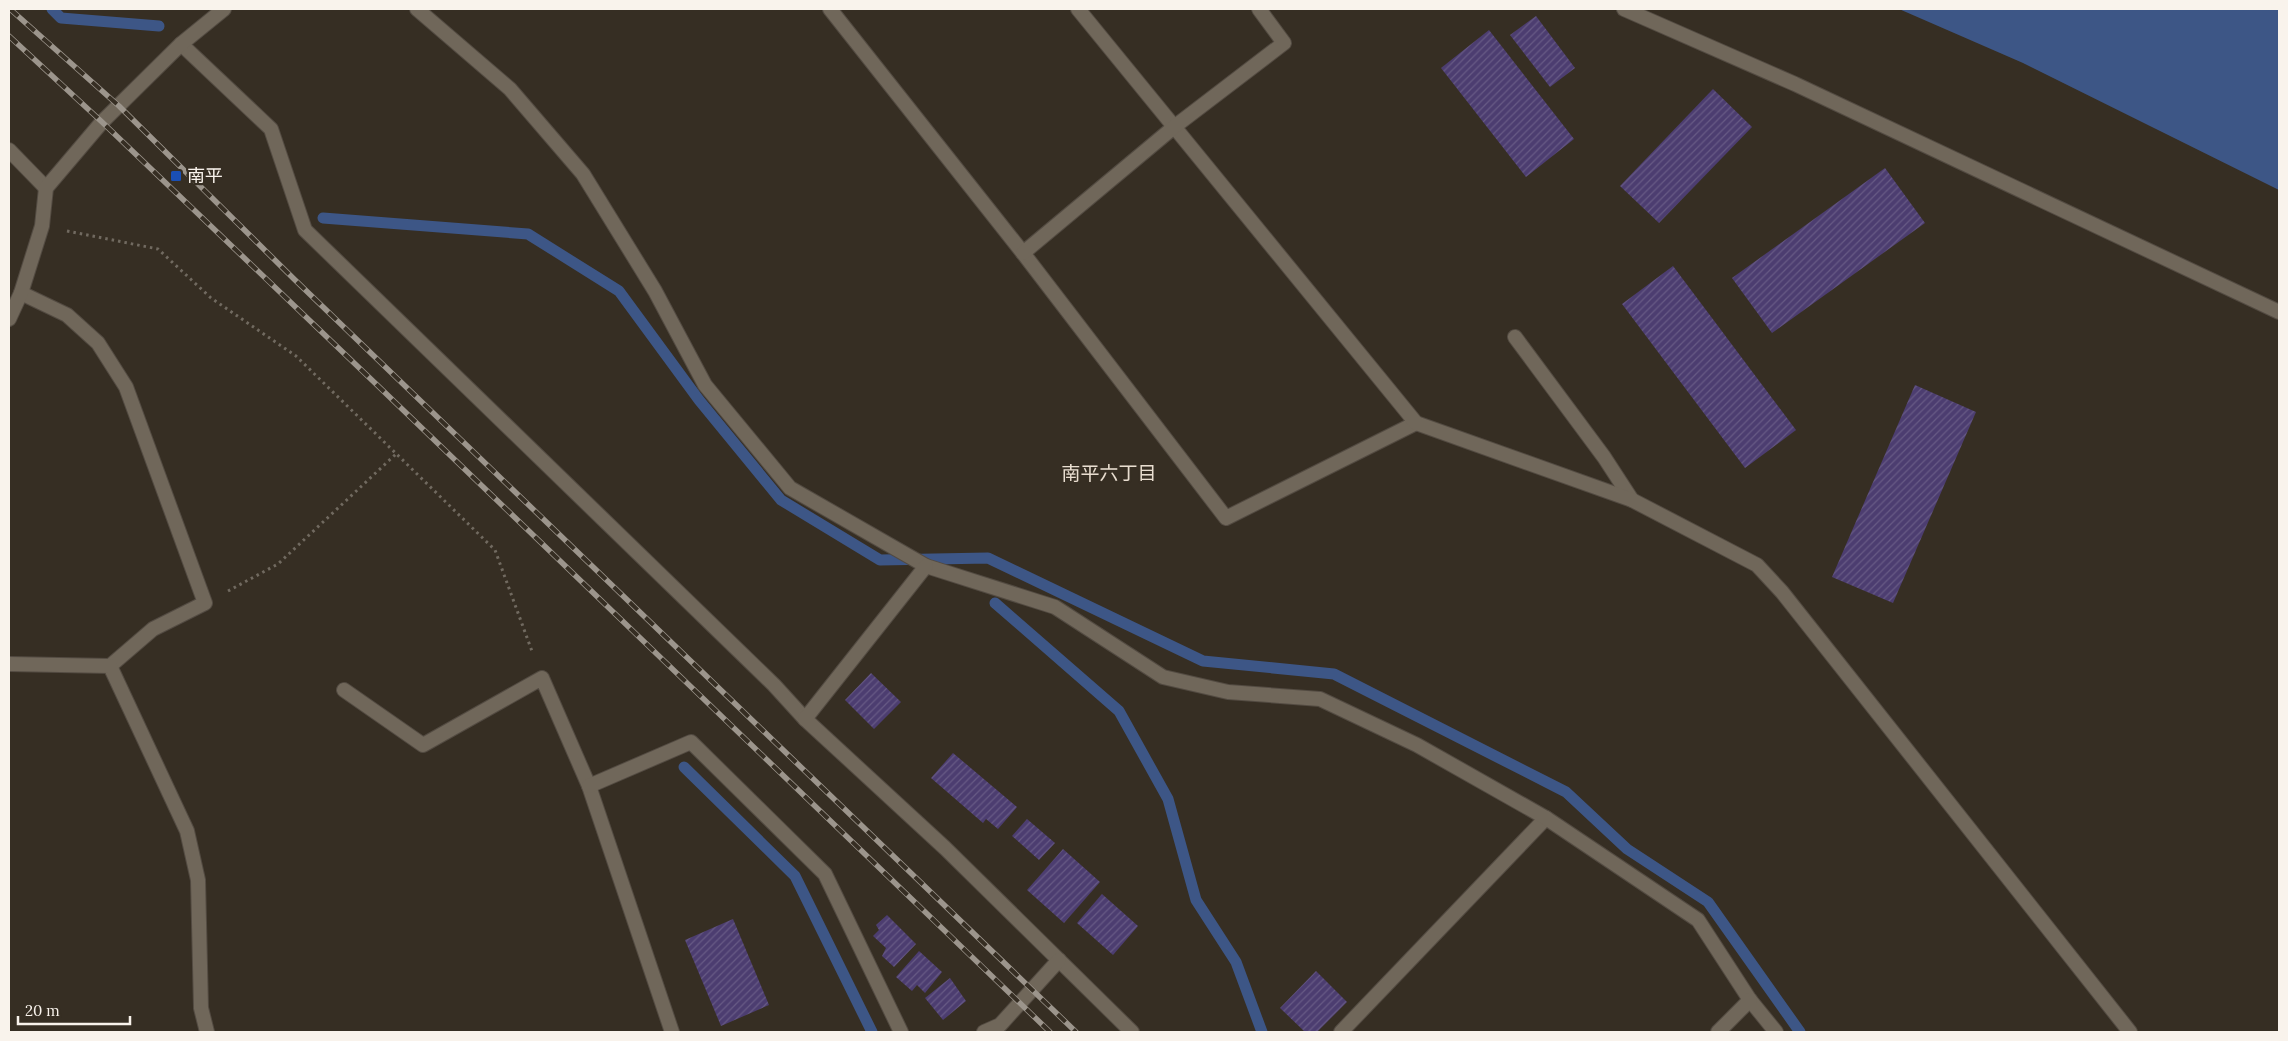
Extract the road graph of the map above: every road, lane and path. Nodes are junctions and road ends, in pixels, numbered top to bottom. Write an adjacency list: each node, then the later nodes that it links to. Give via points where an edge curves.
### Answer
1 (224, 9): 7 (street)
2 (417, 9): 20 (street, via 510,89 583,174 655,291 705,386 790,488)
3 (830, 9): 12 (street)
4 (1078, 9): 8 (street)
5 (1259, 9): 8 (street, via 1284,43)
6 (1624, 9): 14 (street, via 1795,84)
7 (181, 44): 10 (street, via 102,122); 26 (street, via 271,129 305,230 774,685)
8 (1174, 127): 12 (street); 17 (street)
9 (9, 150): 10 (street)
10 (46, 188): 11 (street)
11 (42, 226): 13 (street); 18 (path, via 158,249 211,298 296,356)
12 (1023, 253): 17 (street, via 1226,518)
13 (21, 292): 15 (street); 21 (street, via 67,315 98,343 126,387)
14 (2279, 312)
15 (9, 318)
16 (1515, 337): 19 (street)
17 (1416, 423): 19 (street)
18 (396, 454): 21 (path, via 278,564); 24 (path, via 495,550)
19 (1632, 500): 39 (street, via 1757,565 1770,577)
20 (926, 566): 26 (street); 28 (street, via 1055,607 1162,677 1228,692 1320,699 1417,745)
21 (205, 603): 23 (street, via 153,628)
22 (9, 664): 23 (street)
23 (110, 666): 31 (street, via 186,831 198,880 201,1008)
24 (542, 678): 25 (street, via 423,745); 27 (street)
25 (344, 690)
26 (805, 719): 29 (street, via 945,848)
27 (589, 786): 32 (street); 33 (street, via 691,742 826,874)
28 (1546, 818): 30 (street, via 1698,920); 36 (street)
29 (1059, 960): 34 (street, via 1000,1025); 35 (street)
30 (1750, 1000): 37 (street); 38 (street)
31 (207, 1032)
32 (672, 1032)
33 (901, 1032)
34 (984, 1032)
35 (1132, 1032)
36 (1341, 1032)
37 (1718, 1032)
38 (1776, 1032)
39 (2130, 1032)

